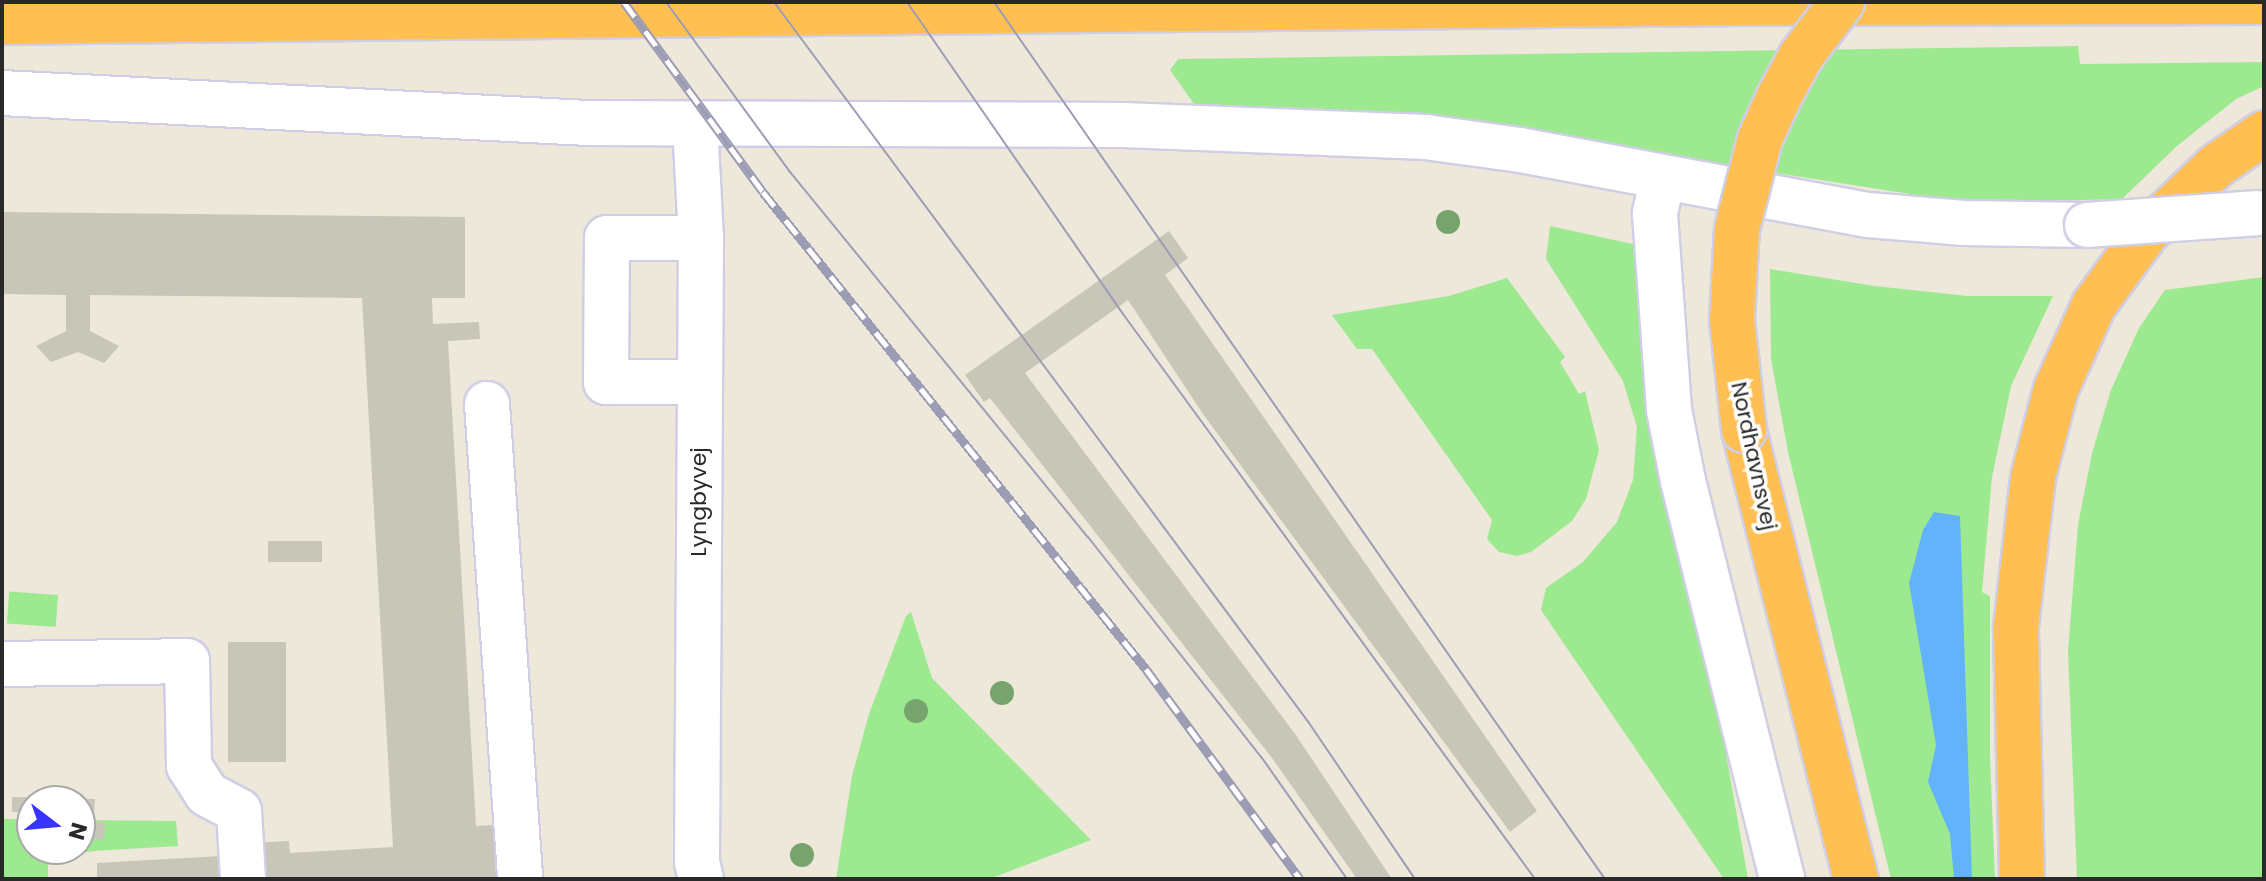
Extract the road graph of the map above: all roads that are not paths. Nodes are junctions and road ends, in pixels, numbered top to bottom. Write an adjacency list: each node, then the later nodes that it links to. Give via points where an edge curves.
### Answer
1 (1842, 2): 17 (highway, Nordhavnsvej, bridge, via 1801,56 1760,139 1737,229 1732,320 1744,430)
2 (2264, 2): 3 (highway)
3 (2, 22)
4 (2, 93): 5 (street, via 399,115)
5 (695, 124): 7 (street, via 1124,125 1425,137); 9 (street, Lyngbyvej)
6 (2264, 133): 18 (highway, via 2216,166 2147,232 2094,305 2056,389 2033,477 2016,627)
7 (1663, 178): 8 (street, bridge, via 1868,215 1964,223 2087,225); 16 (street, via 1655,214 1669,410)
8 (2261, 212)
9 (701, 238): 10 (street, Lyngbyvej); 10 (street, via 607,238 606,382)
10 (700, 382): 15 (street, Lyngbyvej)
11 (487, 404): 14 (street)
12 (2, 664): 13 (street, via 187,661 189,766 207,794 239,811)
13 (243, 879)
14 (520, 879)
15 (701, 879)
16 (1782, 879)
17 (1856, 879)
18 (2022, 879)

